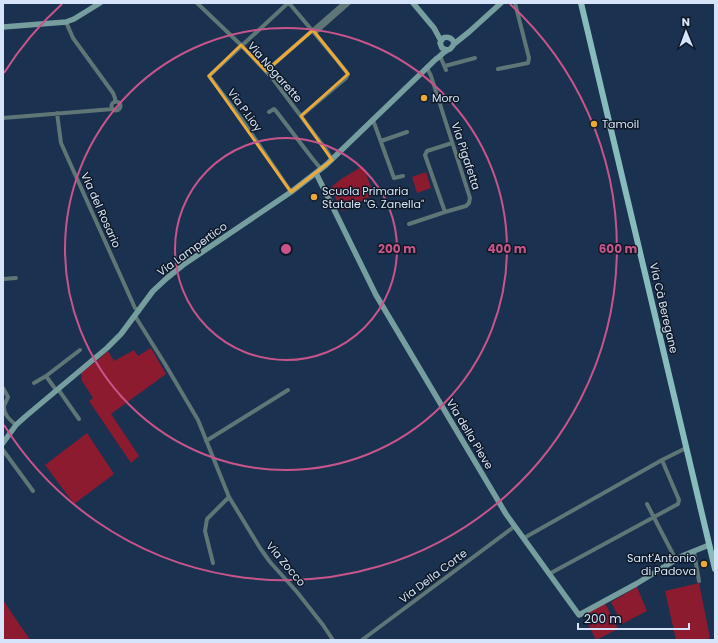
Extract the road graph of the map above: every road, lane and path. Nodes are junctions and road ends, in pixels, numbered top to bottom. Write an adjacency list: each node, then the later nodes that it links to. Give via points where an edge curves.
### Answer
1 (100, 3): 11 (street)
2 (196, 3): 16 (street, Via Nogarette)
3 (289, 3): 13 (street); 16 (street)
4 (344, 3): 13 (street)
5 (349, 3): 13 (street)
6 (413, 3): 15 (street, via 434,28)
7 (416, 3): 14 (street, via 442,34)
8 (501, 3): 14 (street, Via Lampertico, via 465,35)
9 (515, 3): 21 (street, via 529,62)
10 (581, 3): 53 (main road, Via Cà Beregane)
11 (66, 22): 12 (street); 23 (street, via 73,38 113,93)
12 (3, 27)
13 (314, 32): 22 (street); 27 (street, via 348,74)
14 (450, 39): 15 (street, Via Lampertico, via 443,38); 17 (street, Via Lampertico, via 451,48)
15 (441, 43): 17 (street); 18 (street, Via Lampertico)
16 (241, 45): 22 (street, Via Nogarette); 37 (street, Via P.Lioy, via 209,76)
17 (447, 50): 18 (street, Via Lampertico)
18 (438, 58): 19 (street, via 446,68); 20 (street, Via Lampertico)
19 (475, 58)
20 (427, 68): 29 (street, Via Lampertico); 32 (street, Via Pigafetta)
21 (498, 69)
22 (266, 71): 27 (street, Via Nogarette)
23 (115, 102): 24 (street, via 112,105); 24 (street, via 119,102 121,108)
24 (113, 109): 26 (street)
25 (268, 112): 34 (street, via 276,110)
26 (57, 113): 28 (street); 42 (street, Via del Rosario, via 61,143)
27 (301, 116): 33 (street, Via Nogarette)
28 (3, 118)
29 (374, 120): 31 (street); 33 (street, Via Lampertico)
30 (407, 132): 31 (street)
31 (381, 141): 36 (street, via 394,178)
32 (452, 143): 38 (street, Via Pigafetta, via 470,203); 38 (street, via 426,153)
33 (332, 160): 34 (street, Via Lampertico)
34 (321, 168): 35 (street, Via Lampertico)
35 (316, 173): 37 (street, Via Lampertico); 60 (street, Via della Pieve, via 376,295)
36 (403, 176)
37 (291, 192): 42 (street, Via Lampertico, via 183,265 153,291)
38 (445, 212): 39 (street)
39 (409, 224)
40 (16, 278): 41 (street)
41 (3, 279)
42 (137, 314): 47 (street, Via Lampertico, via 107,348); 51 (street, Via del Rosario, via 198,420)
43 (80, 350): 44 (street)
44 (46, 376): 45 (street); 47 (street)
45 (34, 383)
46 (3, 388): 50 (street, via 8,397 4,405 7,418)
47 (57, 390): 49 (street); 50 (street, Via Lampertico)
48 (288, 390): 51 (street)
49 (79, 419)
50 (16, 425): 52 (street, Via Lampertico)
51 (206, 441): 57 (street, Via Zocco)
52 (3, 443)
53 (686, 448): 55 (street); 62 (main road, Via Cà Beregane)
54 (3, 450): 56 (street)
55 (662, 460): 59 (street, via 679,500 678,504); 61 (street)
56 (33, 491)
57 (228, 497): 65 (street, via 207,519 205,531); 69 (street, Via Zocco, via 270,562 297,592)
58 (647, 504): 59 (street)
59 (654, 517): 64 (street); 67 (street)
60 (515, 526): 61 (street, Via della Pieve); 70 (street, Via Della Corte)
61 (524, 538): 67 (street, Via della Pieve)
62 (709, 545): 63 (street); 66 (main road, Via Cà Beregane)
63 (694, 552): 64 (street); 68 (street)
64 (676, 560): 67 (street, Via della Pieve, via 579,614)
65 (212, 563)
66 (715, 568)
67 (549, 574)
68 (699, 581)
69 (333, 640)
70 (362, 640)

